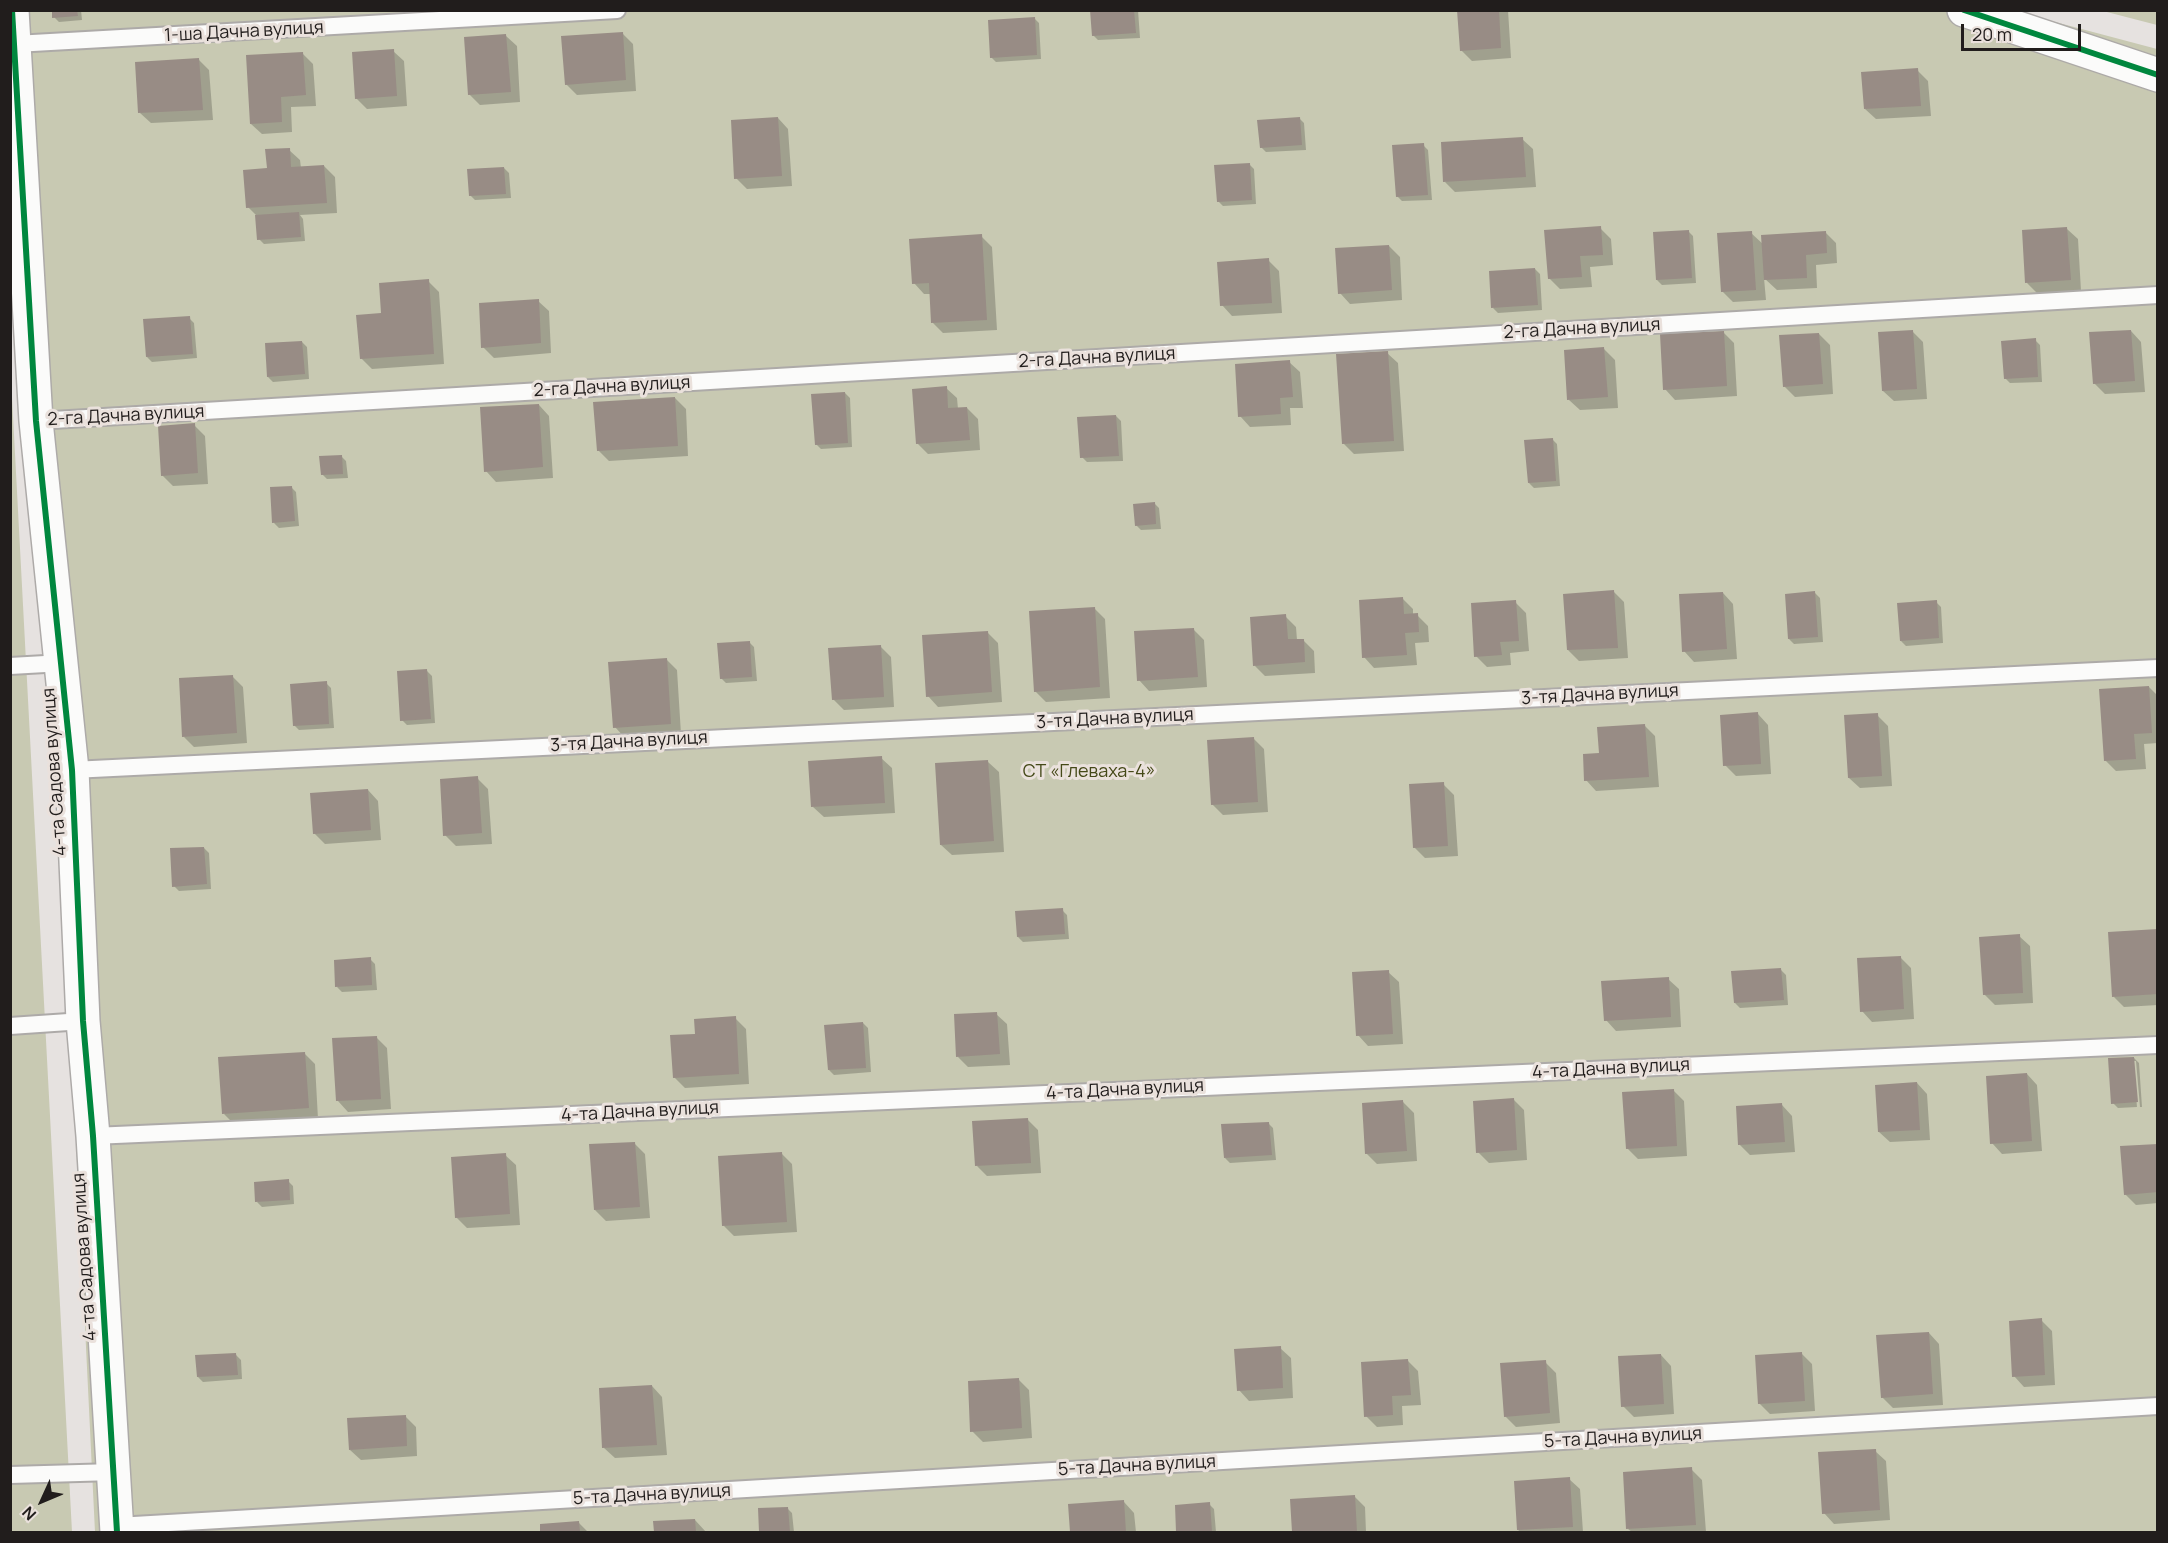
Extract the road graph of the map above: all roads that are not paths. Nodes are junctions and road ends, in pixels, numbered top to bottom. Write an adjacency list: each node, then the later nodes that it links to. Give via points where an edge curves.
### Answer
1 (12, 10): 4 (street, 4-та Садова вулиця)
2 (617, 10): 4 (lane, 1-ша Дачна вулиця)
3 (1964, 10): 5 (street)
4 (15, 44): 6 (street, 4-та Садова вулиця)
5 (2157, 75)
6 (18, 242): 8 (street, 4-та Садова вулиця)
7 (2157, 295): 8 (lane, 2-га Дачна вулиця)
8 (36, 422): 9 (street, 4-та Садова вулиця)
9 (63, 663): 10 (lane); 12 (street, 4-та Садова вулиця)
10 (10, 666)
11 (2157, 668): 12 (lane, 3-тя Дачна вулиця)
12 (72, 770): 13 (street, 4-та Садова вулиця)
13 (83, 1021): 14 (lane); 16 (street, 4-та Садова вулиця)
14 (10, 1026)
15 (2157, 1045): 16 (lane, 4-та Дачна вулиця)
16 (93, 1136): 18 (street, 4-та Садова вулиця)
17 (2157, 1406): 20 (lane, 5-та Дачна вулиця)
18 (114, 1472): 19 (lane); 20 (street, 4-та Садова вулиця)
19 (10, 1475)
20 (117, 1530)

